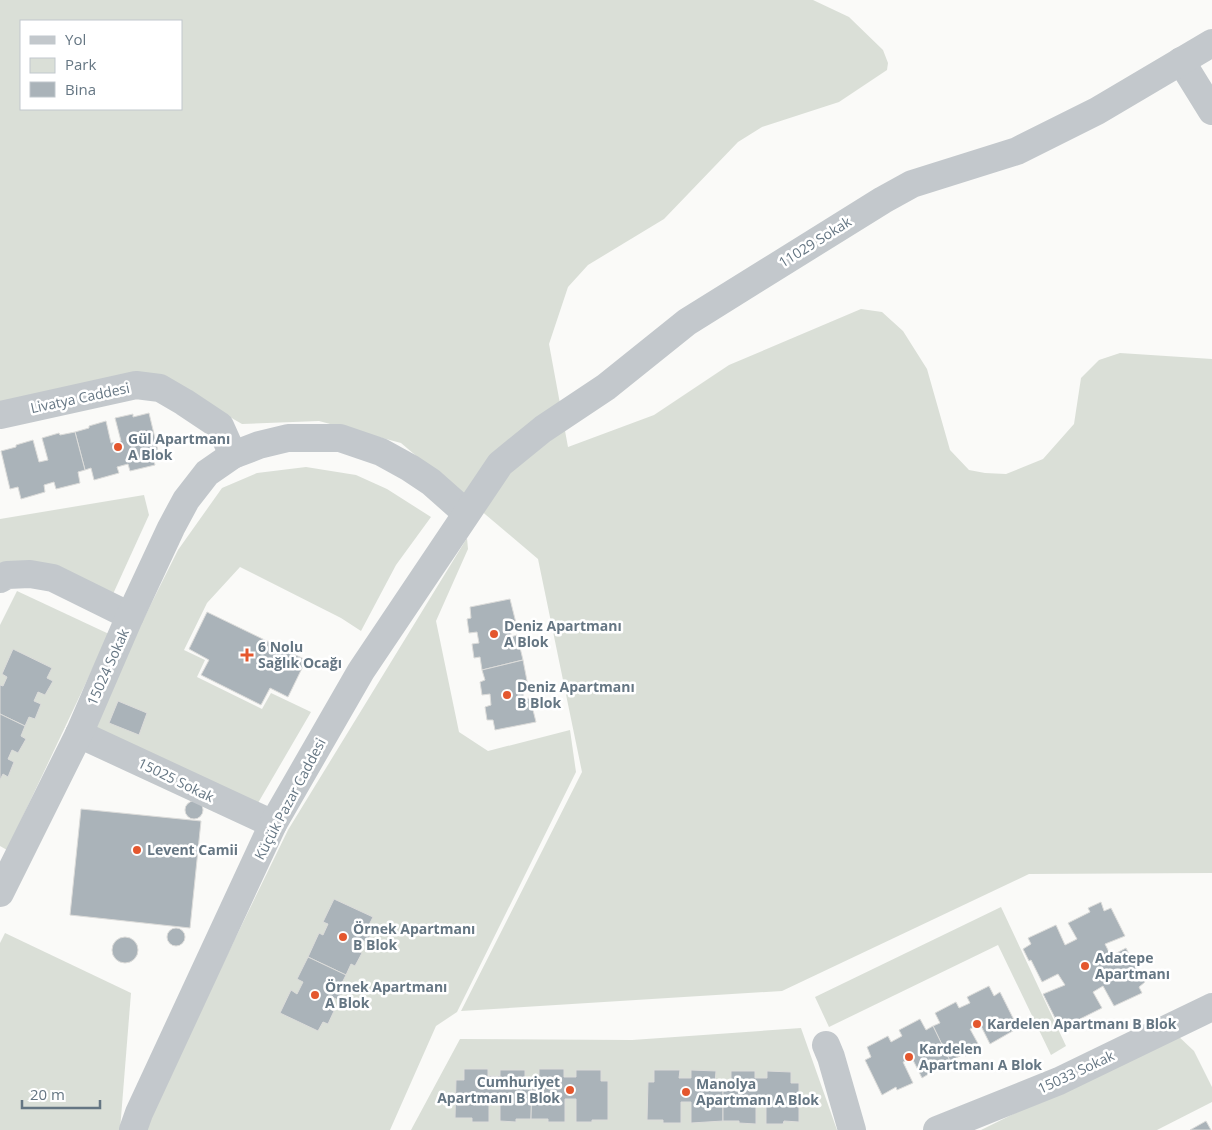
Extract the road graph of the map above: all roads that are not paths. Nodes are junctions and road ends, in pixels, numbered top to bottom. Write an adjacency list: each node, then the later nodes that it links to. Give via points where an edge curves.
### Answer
1 (1212, 43): 2 (lane, 11029 Sokak)
2 (1180, 61): 3 (lane); 6 (lane, 11029 Sokak, via 1097,111 1016,151 912,184 687,322 606,387 543,429 500,464)
3 (1212, 111)
4 (0, 415): 5 (lane, Livatya Caddesi, via 136,385 160,388 220,426)
5 (233, 455): 6 (lane, via 259,444 288,438 340,438 381,452 410,468); 8 (lane, 15024 Sokak, via 206,472 186,500)
6 (466, 513): 10 (lane, Küçük Pazar Caddesi, via 361,671)
7 (0, 579): 8 (lane, via 7,575 30,574 53,578)
8 (130, 616): 9 (lane, 15024 Sokak)
9 (79, 734): 10 (lane, 15025 Sokak); 11 (lane, 15024 Sokak)
10 (273, 824): 14 (lane, Küçük Pazar Caddesi)
11 (0, 893)
12 (1212, 1007): 16 (lane, 15033 Sokak, via 1059,1081)
13 (826, 1046): 15 (lane)
14 (133, 1130)
15 (852, 1130)
16 (937, 1130)

